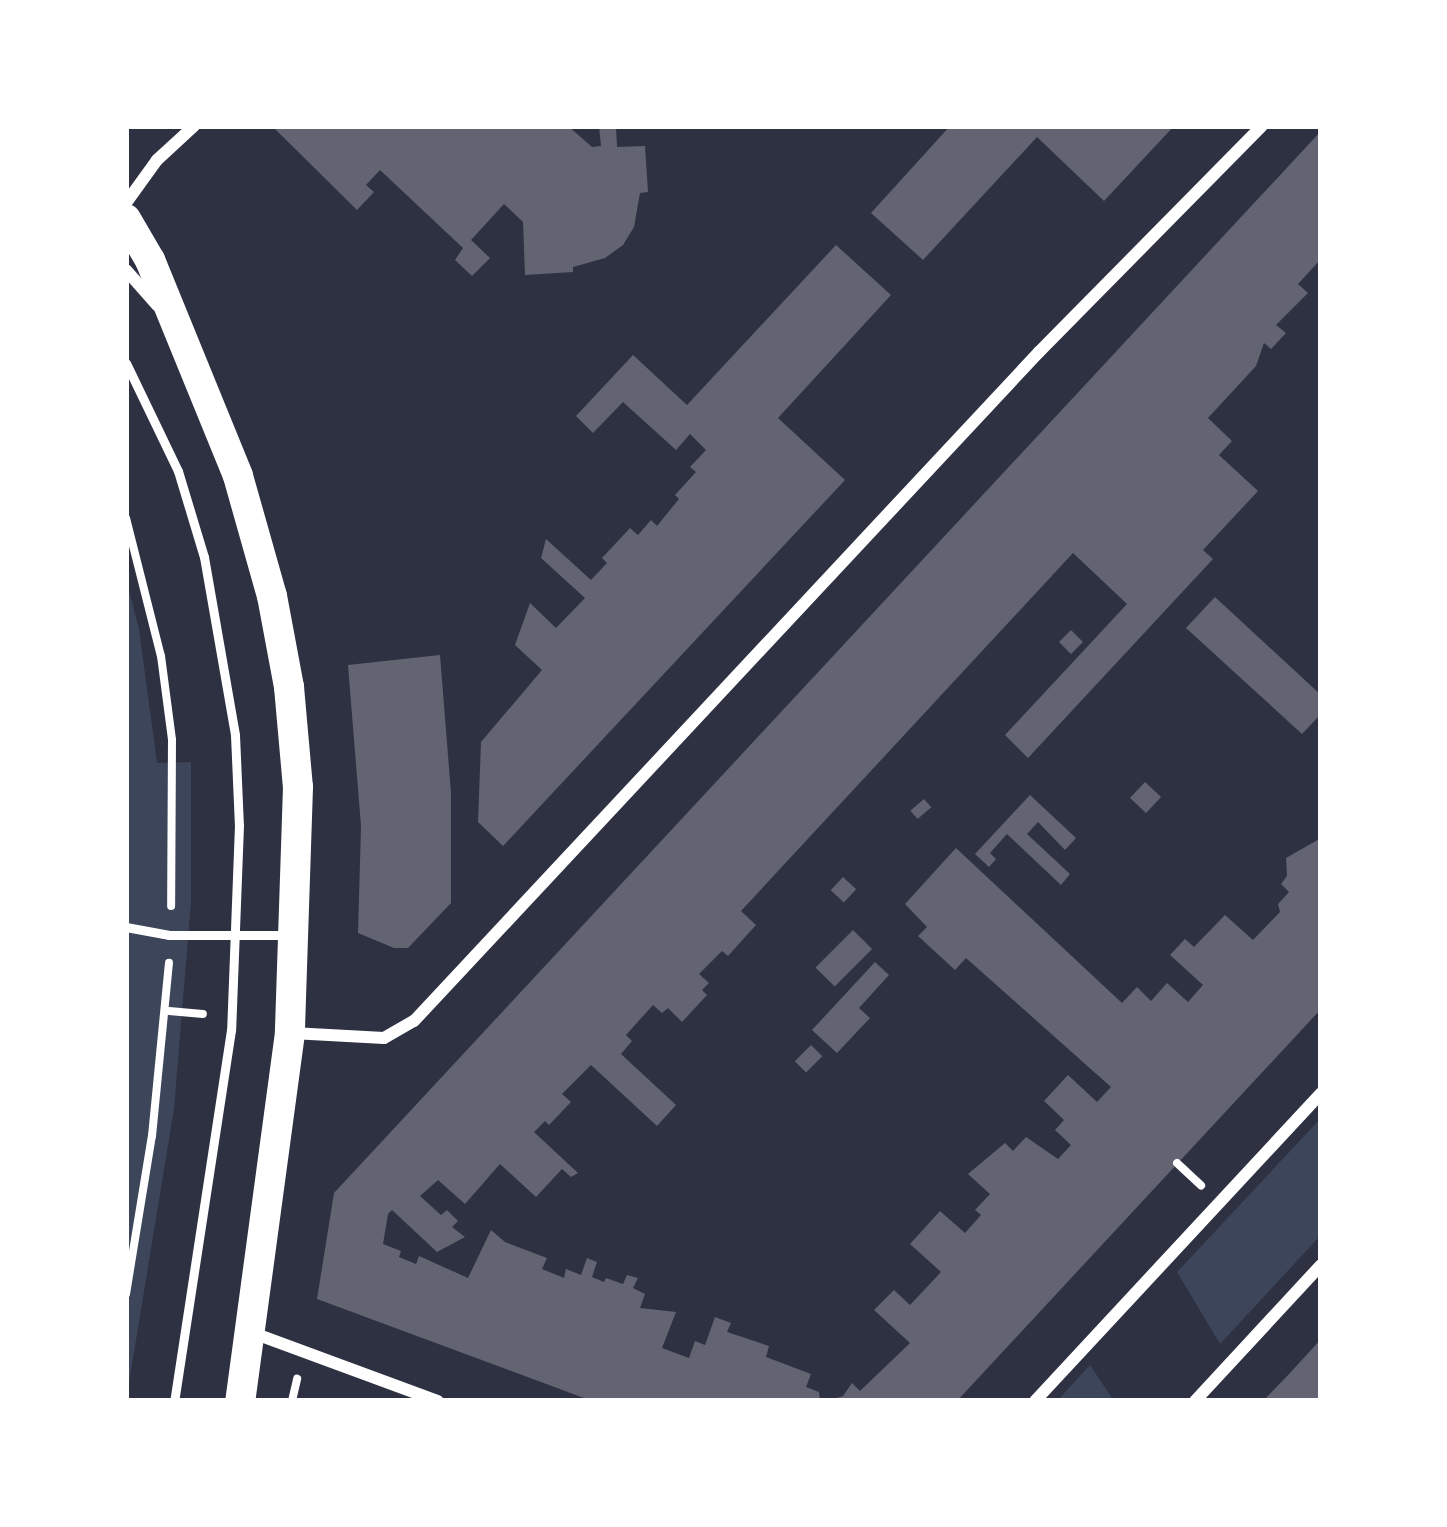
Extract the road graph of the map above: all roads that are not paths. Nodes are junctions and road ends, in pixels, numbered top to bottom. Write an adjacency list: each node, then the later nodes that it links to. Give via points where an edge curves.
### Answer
1 (194, 126): 3 (street)
2 (1262, 126): 11 (street, via 1039,352 414,1021 384,1038)
3 (126, 203)
4 (126, 219): 6 (main road)
5 (126, 270): 6 (street)
6 (172, 321): 10 (main road, via 238,476 272,596 298,787)
7 (126, 363): 9 (lane, via 178,471 224,645 239,825)
8 (126, 927): 9 (lane)
9 (235, 934): 10 (lane); 15 (lane, via 225,1077)
10 (297, 935): 11 (main road)
11 (290, 1033): 14 (main road)
12 (1321, 1093): 18 (street)
13 (1321, 1265): 19 (street)
14 (251, 1333): 16 (main road); 17 (street)
15 (174, 1401)
16 (240, 1401)
17 (438, 1401)
18 (1035, 1401)
19 (1195, 1401)

